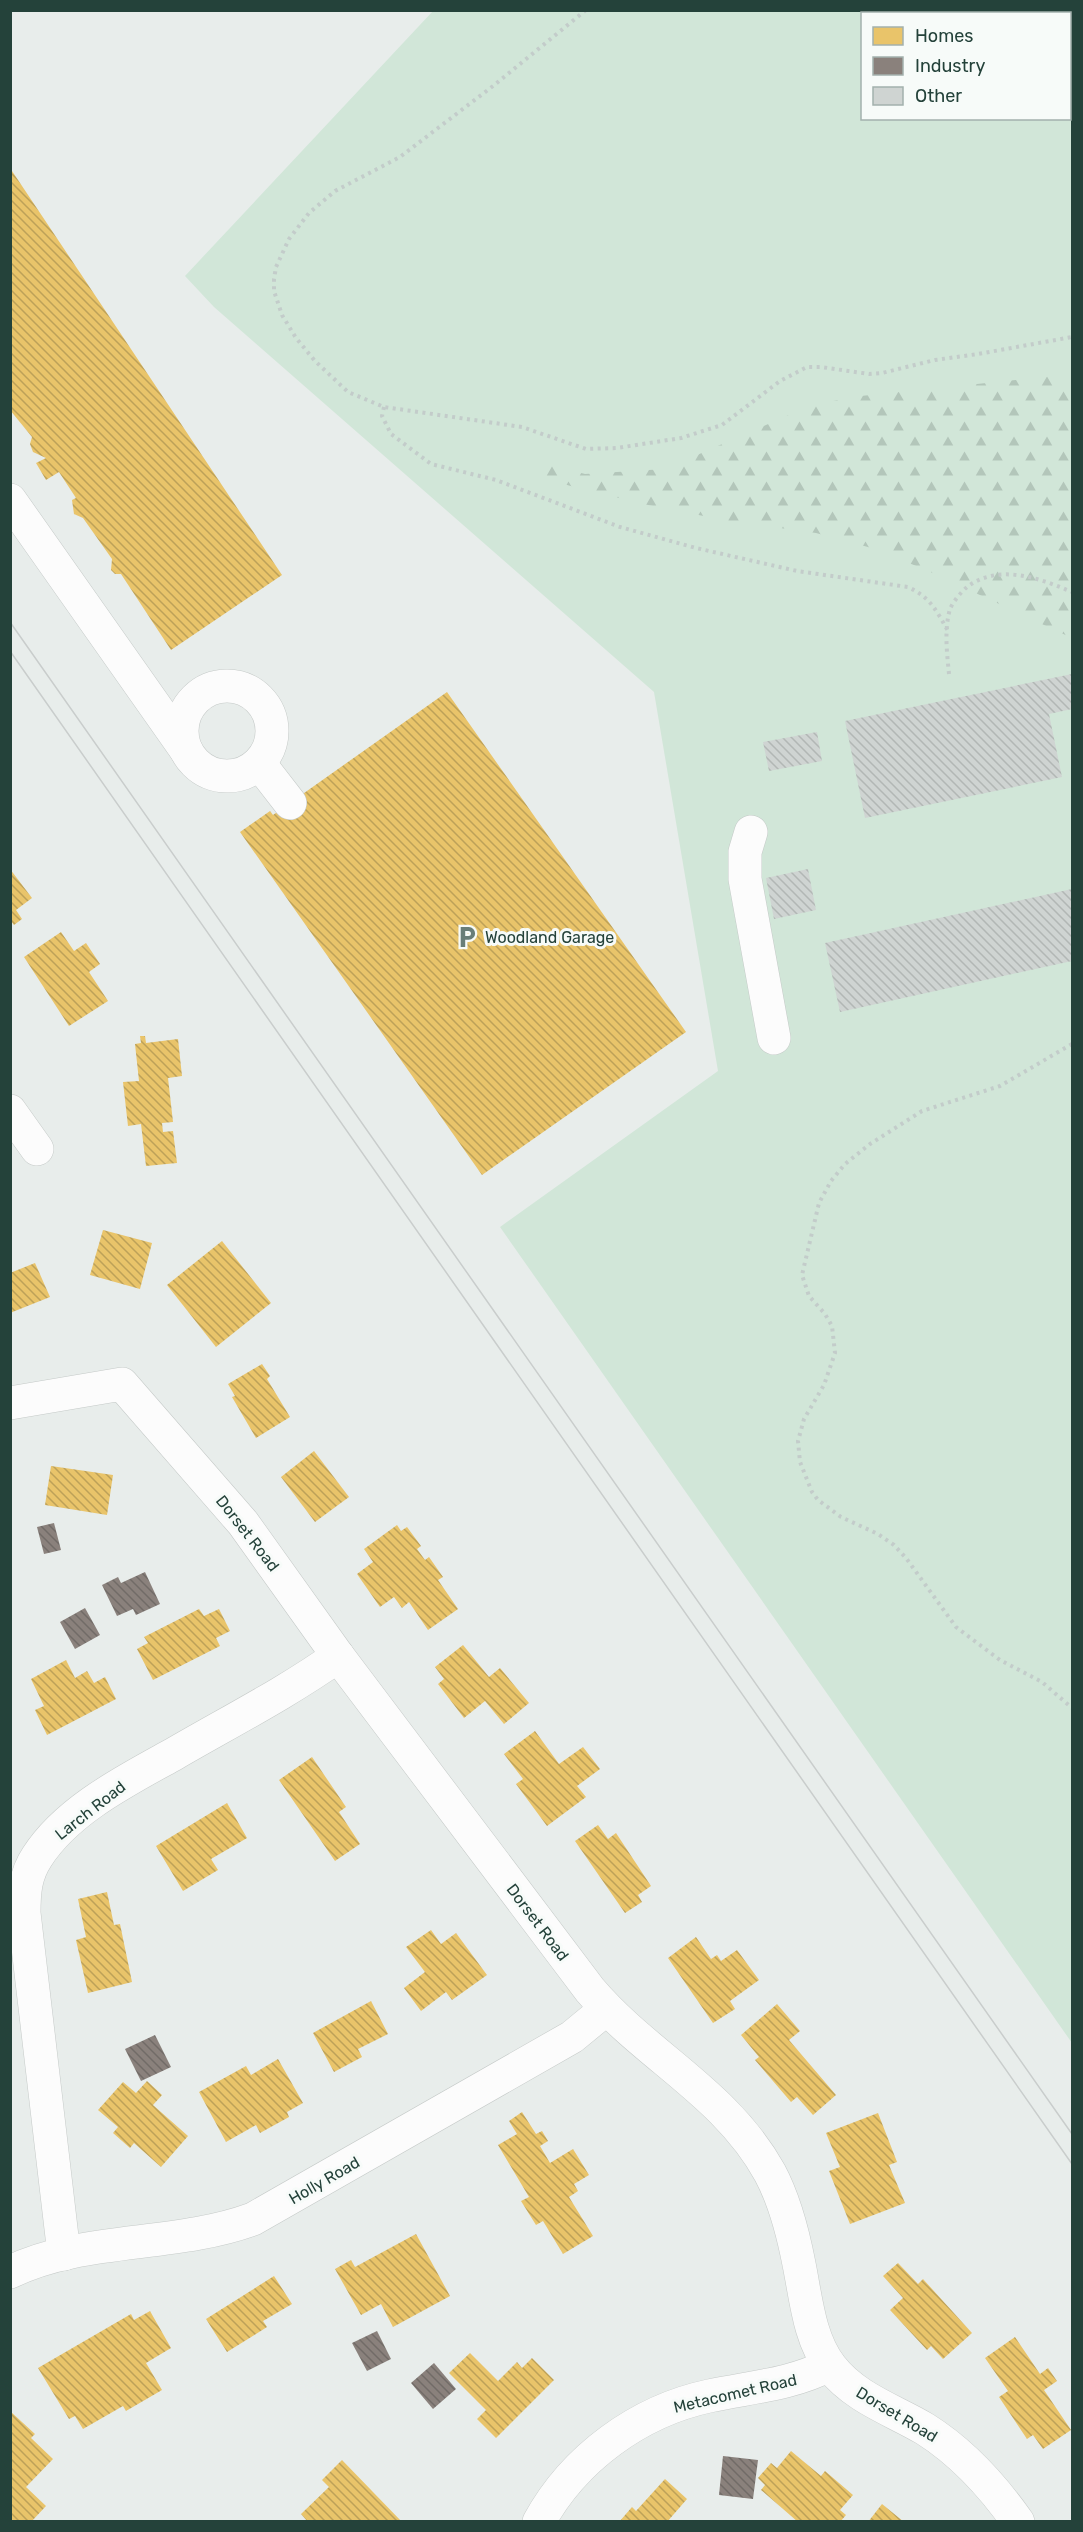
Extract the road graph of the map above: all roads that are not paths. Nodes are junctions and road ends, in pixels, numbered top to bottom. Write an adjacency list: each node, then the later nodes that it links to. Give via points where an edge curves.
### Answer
1 (10, 500): 2 (street)
2 (186, 750): 3 (street, via 202,769 216,775 244,773); 3 (street, via 182,727 191,704 209,690 234,687 255,697 269,715 271,738)
3 (259, 763): 4 (street)
4 (290, 803)
5 (751, 832): 6 (street, via 745,852 745,879)
6 (774, 1038)
7 (10, 1111): 8 (street)
8 (37, 1149)
9 (10, 1403): 10 (street, Dorset Road, via 122,1384 243,1523)
10 (338, 1656): 11 (street, Dorset Road); 12 (street, Larch Road, via 100,1798 46,1845 31,1868 24,1913)
11 (606, 2009): 12 (street, Holly Road, via 572,2037 253,2218 188,2237); 14 (street, Dorset Road, via 706,2093 758,2153 780,2197 813,2330)
12 (64, 2253): 13 (street, Holly Road)
13 (10, 2272)
14 (829, 2365): 15 (street, Metacomet Road, via 802,2378 685,2402 644,2420 586,2462 560,2490); 16 (street, Dorset Road, via 858,2392 956,2451)
15 (539, 2522)
16 (1018, 2522)

